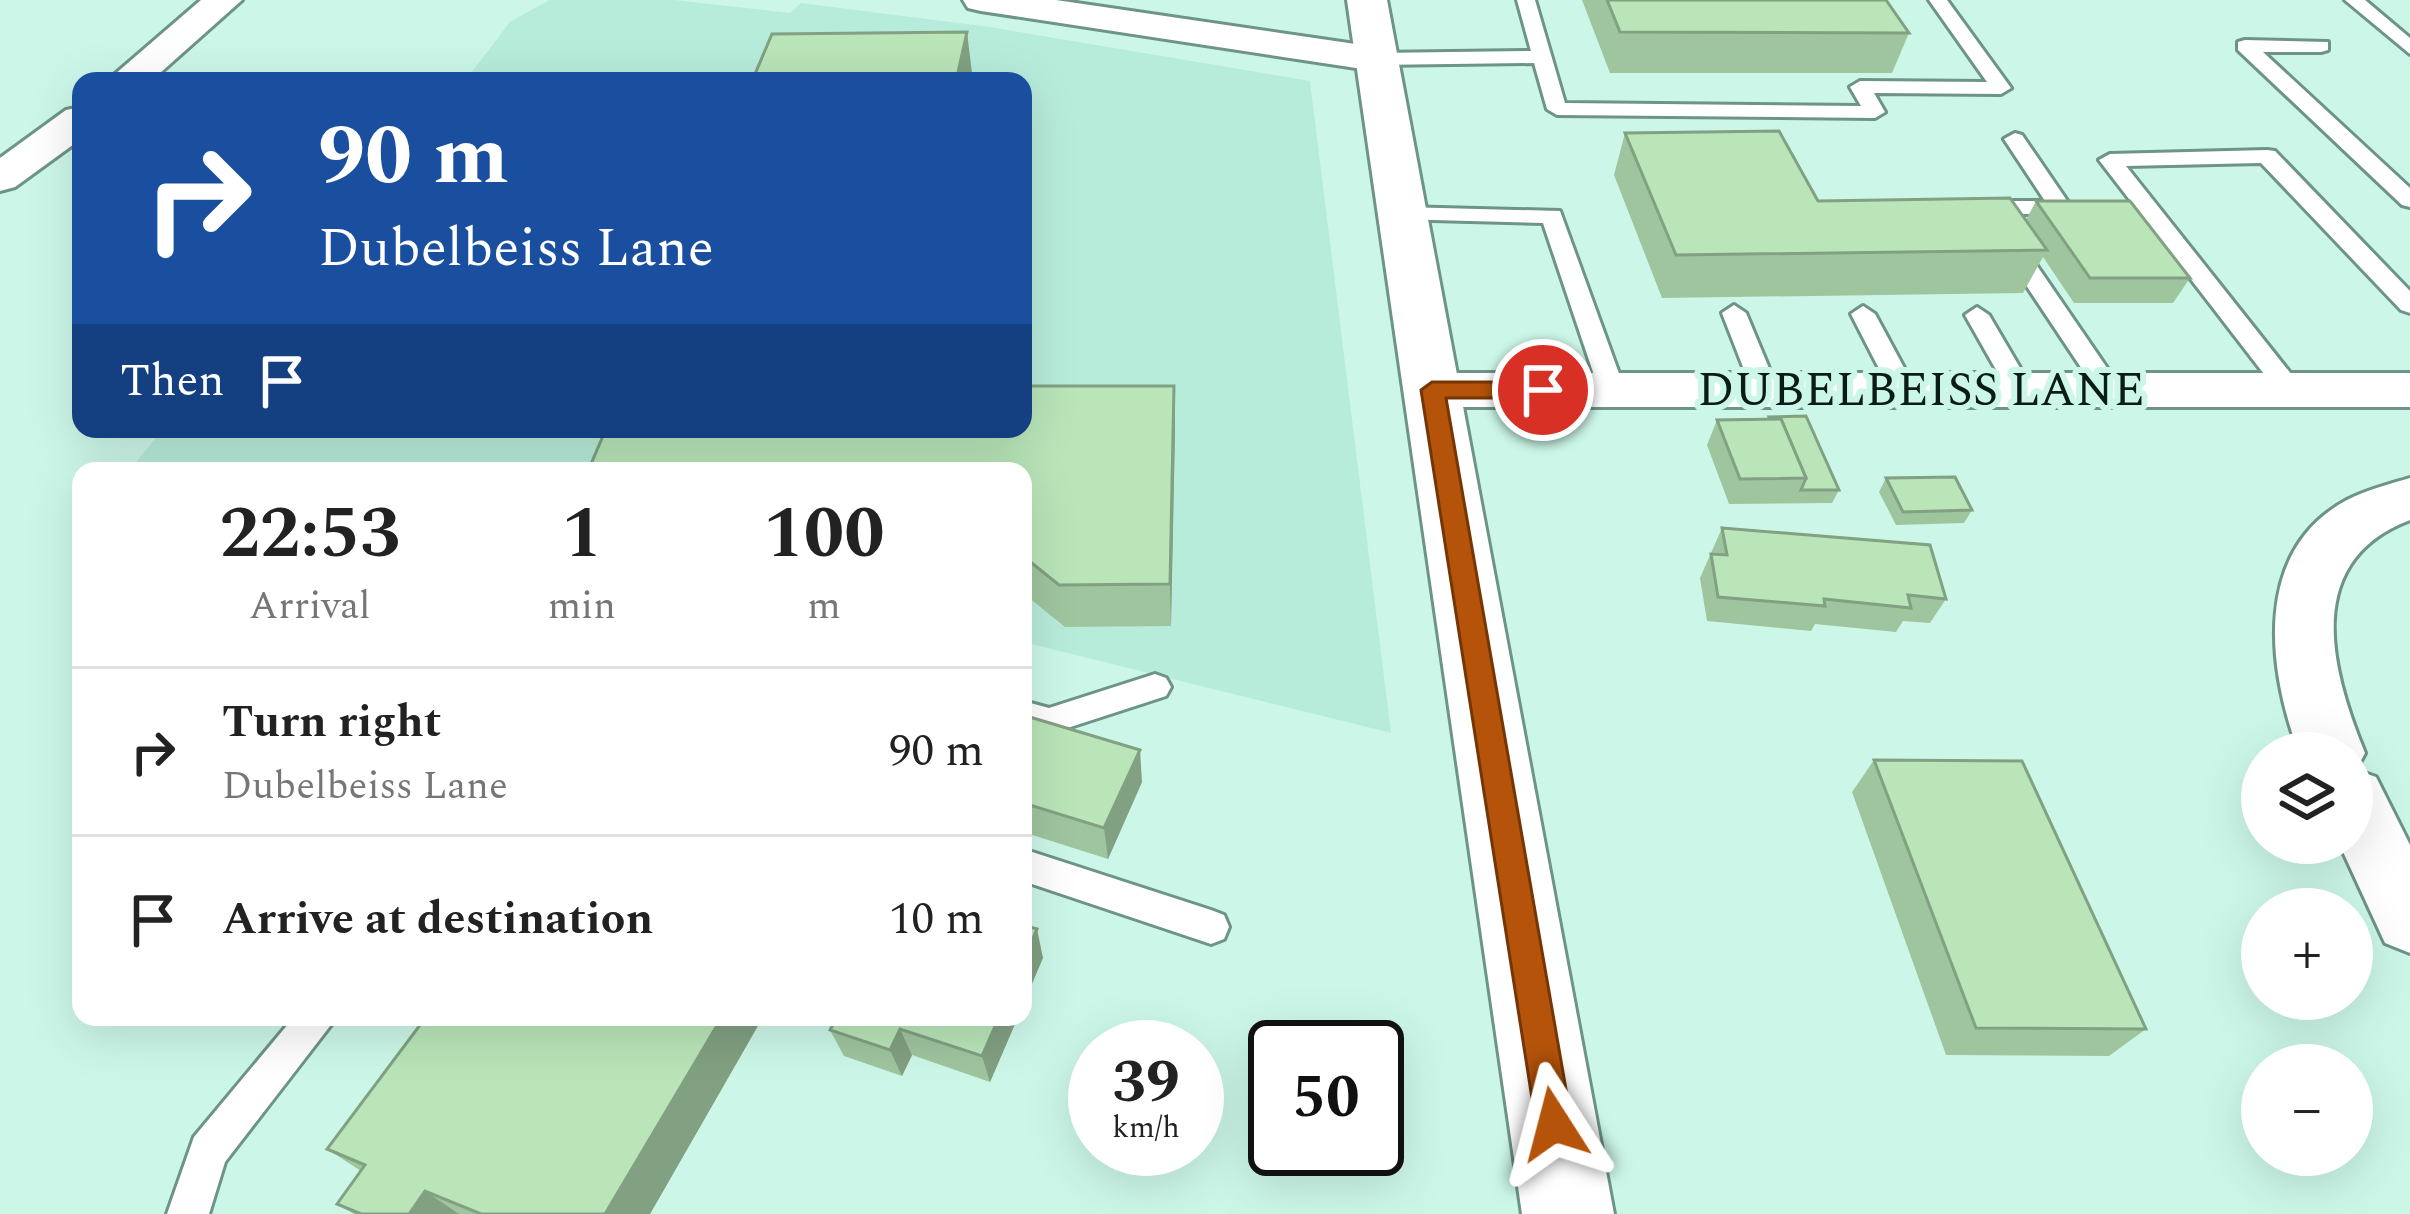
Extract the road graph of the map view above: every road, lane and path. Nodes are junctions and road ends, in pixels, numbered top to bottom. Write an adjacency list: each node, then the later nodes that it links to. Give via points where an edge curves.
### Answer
1 (224, 0): 11 (street)
2 (1367, 0): 10 (main road)
3 (1526, 0): 9 (lane)
4 (1938, 0): 9 (lane, via 2001,88 1860,87 1874,112 1557,109)
5 (2354, 0): 7 (lane)
6 (999, 1): 10 (street)
7 (2406, 42)
8 (2321, 46): 15 (lane, via 2246,46)
9 (1543, 58): 10 (lane)
10 (1376, 59): 16 (main road)
11 (139, 72)
12 (72, 126): 14 (street)
13 (2015, 139): 26 (lane, via 2061,208 1975,208)
14 (0, 178)
15 (2410, 200)
16 (1402, 214): 21 (main road); 22 (lane, via 1552,217)
17 (2410, 305): 27 (lane, via 2267,157 2110,160)
18 (1734, 313): 23 (lane)
19 (1863, 314): 24 (lane)
20 (1977, 315): 25 (lane)
21 (1432, 390): 22 (street, DUBELBEISS LANE); 39 (main road)
22 (1612, 390): 23 (street, DUBELBEISS LANE)
23 (1765, 390): 24 (street, DUBELBEISS LANE)
24 (1903, 390): 25 (street, DUBELBEISS LANE)
25 (2020, 390): 26 (street, DUBELBEISS LANE)
26 (2109, 390): 27 (street, DUBELBEISS LANE)
27 (2290, 390): 28 (street, DUBELBEISS LANE)
28 (2410, 390)
29 (2410, 498): 32 (street, via 2362,518 2332,541 2313,571 2301,616 2302,660)
30 (1155, 687): 31 (lane, via 1049,721)
31 (1032, 716)
32 (2322, 732)
33 (2373, 842): 35 (street)
34 (1032, 868): 36 (lane)
35 (2410, 920)
36 (1211, 926)
37 (311, 1026): 38 (lane, via 208,1151)
38 (188, 1214)
39 (1568, 1214)

